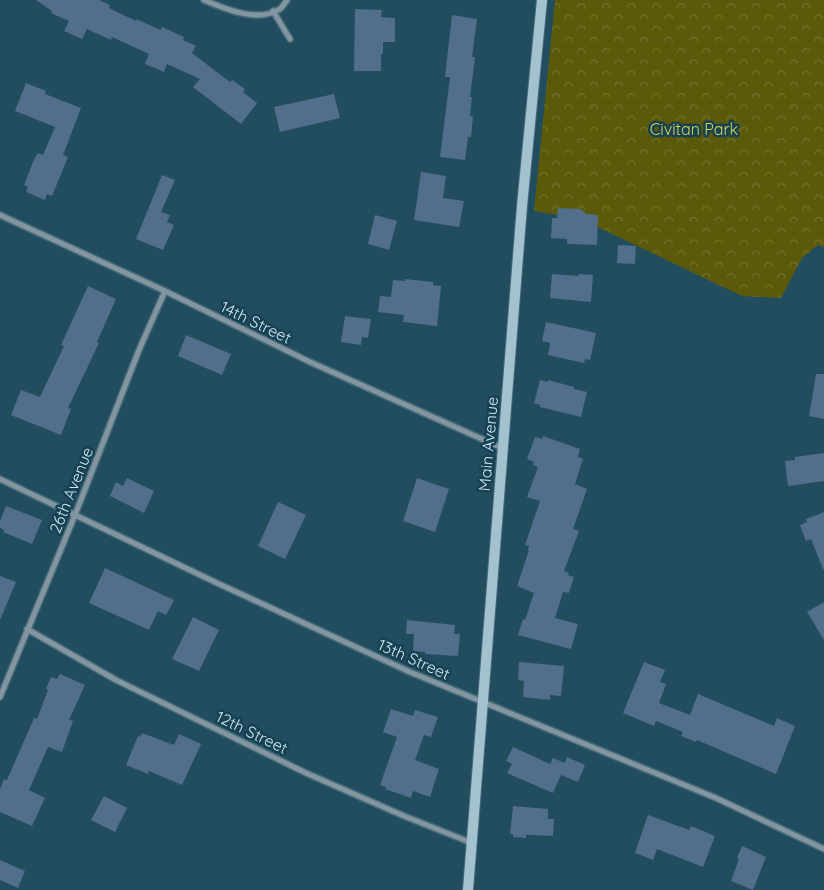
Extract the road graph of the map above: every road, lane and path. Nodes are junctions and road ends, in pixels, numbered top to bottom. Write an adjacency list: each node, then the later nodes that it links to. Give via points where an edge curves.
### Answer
1 (204, 0): 4 (street, via 257,16)
2 (287, 0): 4 (street, via 280,9)
3 (542, 0): 8 (main road, Main Avenue)
4 (273, 11): 5 (street)
5 (290, 39)
6 (0, 215): 7 (street, 14th Street)
7 (165, 292): 8 (street, 14th Street, via 310,362); 10 (street, 26th Avenue)
8 (502, 448): 13 (main road, Main Avenue)
9 (0, 479): 10 (street, 13th Street)
10 (75, 515): 11 (street, 26th Avenue); 13 (street, 13th Street, via 410,672)
11 (27, 629): 12 (street, 26th Avenue); 14 (street, 12th Street, via 116,680 306,773)
12 (0, 697)
13 (484, 702): 14 (main road, Main Avenue); 15 (street, 13th Street, via 716,798)
14 (472, 844): 16 (main road, Main Avenue)
15 (824, 849)
16 (468, 890)

